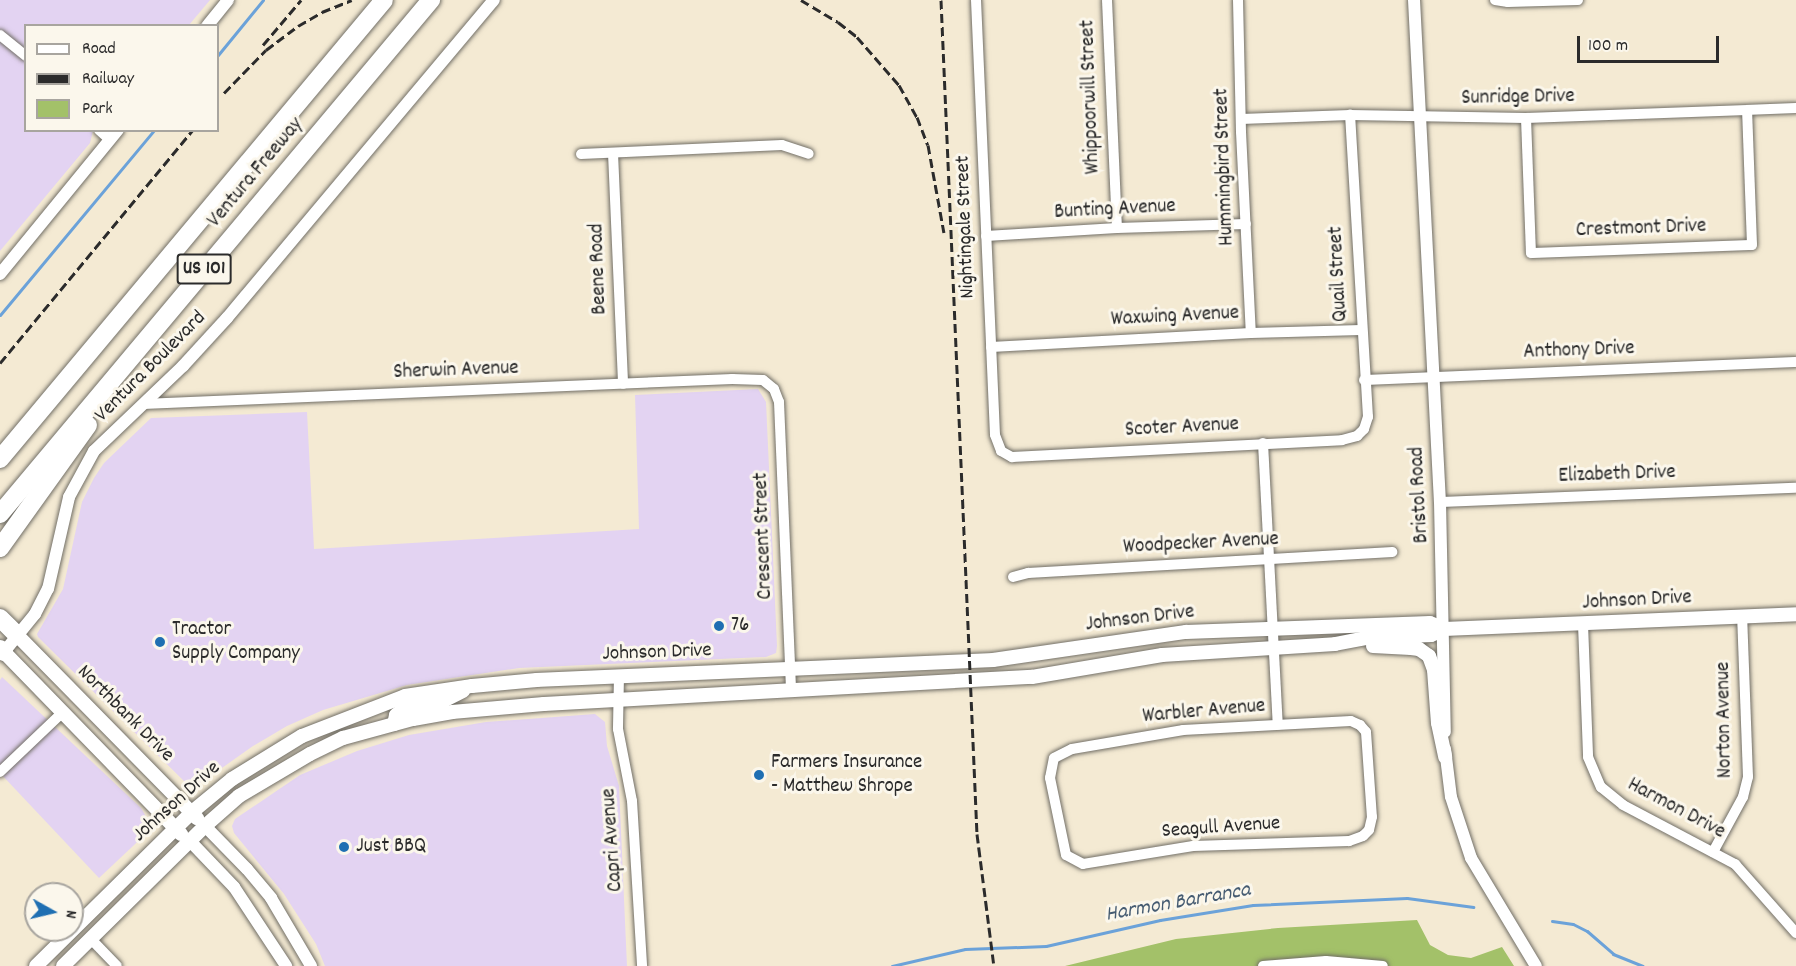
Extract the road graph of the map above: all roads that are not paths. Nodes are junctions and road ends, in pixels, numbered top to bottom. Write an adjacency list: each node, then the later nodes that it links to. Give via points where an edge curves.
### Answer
1 (228, 0): 11 (street)
2 (384, 0): 41 (highway, Ventura Freeway / US 101)
3 (431, 0): 28 (highway, Ventura Freeway / US 101)
4 (495, 0): 37 (street, Ventura Boulevard, via 248,294)
5 (976, 0): 26 (street, Nightingale Street)
6 (1107, 0): 25 (street, Whippoorwill Street)
7 (1238, 0): 19 (street, Hummingbird Street)
8 (1414, 0): 17 (street, Bristol Road)
9 (1495, 0): 10 (street)
10 (1578, 0)
11 (209, 24)
12 (0, 35): 13 (street)
13 (24, 54)
14 (1796, 108): 15 (street, Sunridge Drive)
15 (1748, 111): 18 (street, Sunridge Drive); 18 (street, Crestmont Drive, via 1752,245 1531,253)
16 (1350, 115): 17 (street, Sunridge Drive); 19 (street, Sunridge Drive); 29 (street, Quail Street)
17 (1420, 118): 18 (street, Sunridge Drive); 33 (street, Bristol Road)
18 (1526, 118)
19 (1241, 119): 24 (street, Hummingbird Street)
20 (114, 135): 27 (street)
21 (613, 153): 22 (street); 23 (street, via 782,145); 35 (street, Beene Road)
22 (581, 154)
23 (809, 154)
24 (1246, 224): 25 (street, Bunting Avenue); 30 (street, Hummingbird Street)
25 (1117, 228): 26 (street, Bunting Avenue)
26 (986, 236): 31 (street, Nightingale Street)
27 (0, 274)
28 (160, 321): 44 (highway, Ventura Freeway / US 101); 45 (highway)
29 (1361, 330): 30 (street, Waxwing Avenue); 34 (street, Quail Street)
30 (1251, 333): 31 (street, Waxwing Avenue)
31 (991, 347): 40 (street, Nightingale Street, via 995,435)
32 (1796, 362): 33 (street, Anthony Drive)
33 (1434, 376): 34 (street, Anthony Drive); 43 (street, Bristol Road)
34 (1364, 380): 38 (street, Quail Street, via 1368,417)
35 (623, 384): 36 (street, Sherwin Avenue, via 752,378); 37 (street, Sherwin Avenue)
36 (769, 384): 59 (street, Crescent Street, via 779,402)
37 (143, 404): 55 (street, Ventura Boulevard, via 102,442 81,471 64,513 48,589 35,614)
38 (1364, 429): 39 (street, Scoter Avenue, via 1350,439)
39 (1263, 443): 40 (street, Scoter Avenue, via 1017,458); 47 (street)
40 (1001, 451)
41 (0, 459)
42 (1796, 488): 43 (street, Elizabeth Drive)
43 (1440, 502): 53 (street, Bristol Road)
44 (0, 514)
45 (0, 548)
46 (1392, 552): 47 (street, Woodpecker Avenue)
47 (1269, 560): 48 (street, Woodpecker Avenue); 54 (street)
48 (1013, 577)
49 (1796, 614): 50 (main road, Johnson Drive)
50 (1742, 617): 52 (main road, Johnson Drive); 76 (street, Norton Avenue, via 1748,777 1743,796)
51 (0, 618): 55 (highway)
52 (1583, 624): 53 (main road, Johnson Drive); 76 (street, Harmon Drive, via 1588,757 1595,777 1615,800)
53 (1444, 629): 54 (main road, Johnson Drive, via 1430,623); 56 (main road, Johnson Drive, via 1431,635); 69 (street, Bristol Road)
54 (1273, 630): 57 (street); 59 (main road, Johnson Drive, via 1167,634 993,660)
55 (17, 635): 58 (street, Ventura Boulevard); 71 (main road, Northbank Drive)
56 (1335, 644): 57 (main road, Johnson Drive); 69 (main road, via 1425,652 1434,670)
57 (1274, 647): 62 (main road, Johnson Drive, via 1143,657 1032,677); 67 (street)
58 (2, 651): 65 (main road, Northbank Drive)
59 (789, 669): 60 (main road, Johnson Drive); 62 (street, Crescent Street)
60 (619, 675): 61 (main road, Johnson Drive); 63 (street, Capri Avenue)
61 (472, 686): 64 (main road, Johnson Drive, via 405,696); 66 (main road, via 441,702 402,710)
62 (790, 690): 63 (main road, Johnson Drive)
63 (618, 699): 66 (main road, Johnson Drive, via 452,712); 85 (street, Capri Avenue, via 619,741 632,801)
64 (386, 704): 68 (main road, via 376,719 344,730); 71 (main road, Johnson Drive, via 343,718 283,746)
65 (62, 712): 70 (street); 73 (main road, Northbank Drive)
66 (394, 724): 68 (main road, Johnson Drive, via 343,738)
67 (1278, 725): 74 (street, Warbler Avenue, via 1360,724 1366,732 1372,817); 77 (street, Warbler Avenue, via 1183,730 1072,749 1054,758 1050,778 1066,855)
68 (310, 754): 72 (main road, Johnson Drive, via 239,796)
69 (1445, 757): 88 (street, Bristol Road, via 1451,797 1471,858)
70 (0, 772)
71 (192, 812): 72 (main road, Northbank Drive); 73 (main road, Johnson Drive)
72 (205, 826): 75 (main road, Johnson Drive); 84 (street, Northbank Drive, via 271,898)
73 (175, 829): 75 (main road, Northbank Drive); 81 (main road, Johnson Drive)
74 (1368, 830): 77 (street, Seagull Avenue, via 1349,842 1193,846 1083,864)
75 (189, 841): 79 (main road, Johnson Drive); 80 (street, Northbank Drive, via 234,887)
76 (1713, 852): 78 (street, Harmon Drive, via 1742,869)
77 (1073, 861)
78 (1796, 933)
79 (91, 939): 82 (main road, Johnson Drive); 83 (street)
80 (281, 964)
81 (36, 966)
82 (63, 966)
83 (117, 966)
84 (311, 966)
85 (642, 966)
86 (1263, 966): 87 (street, via 1326,962)
87 (1383, 966)
88 (1536, 966)

